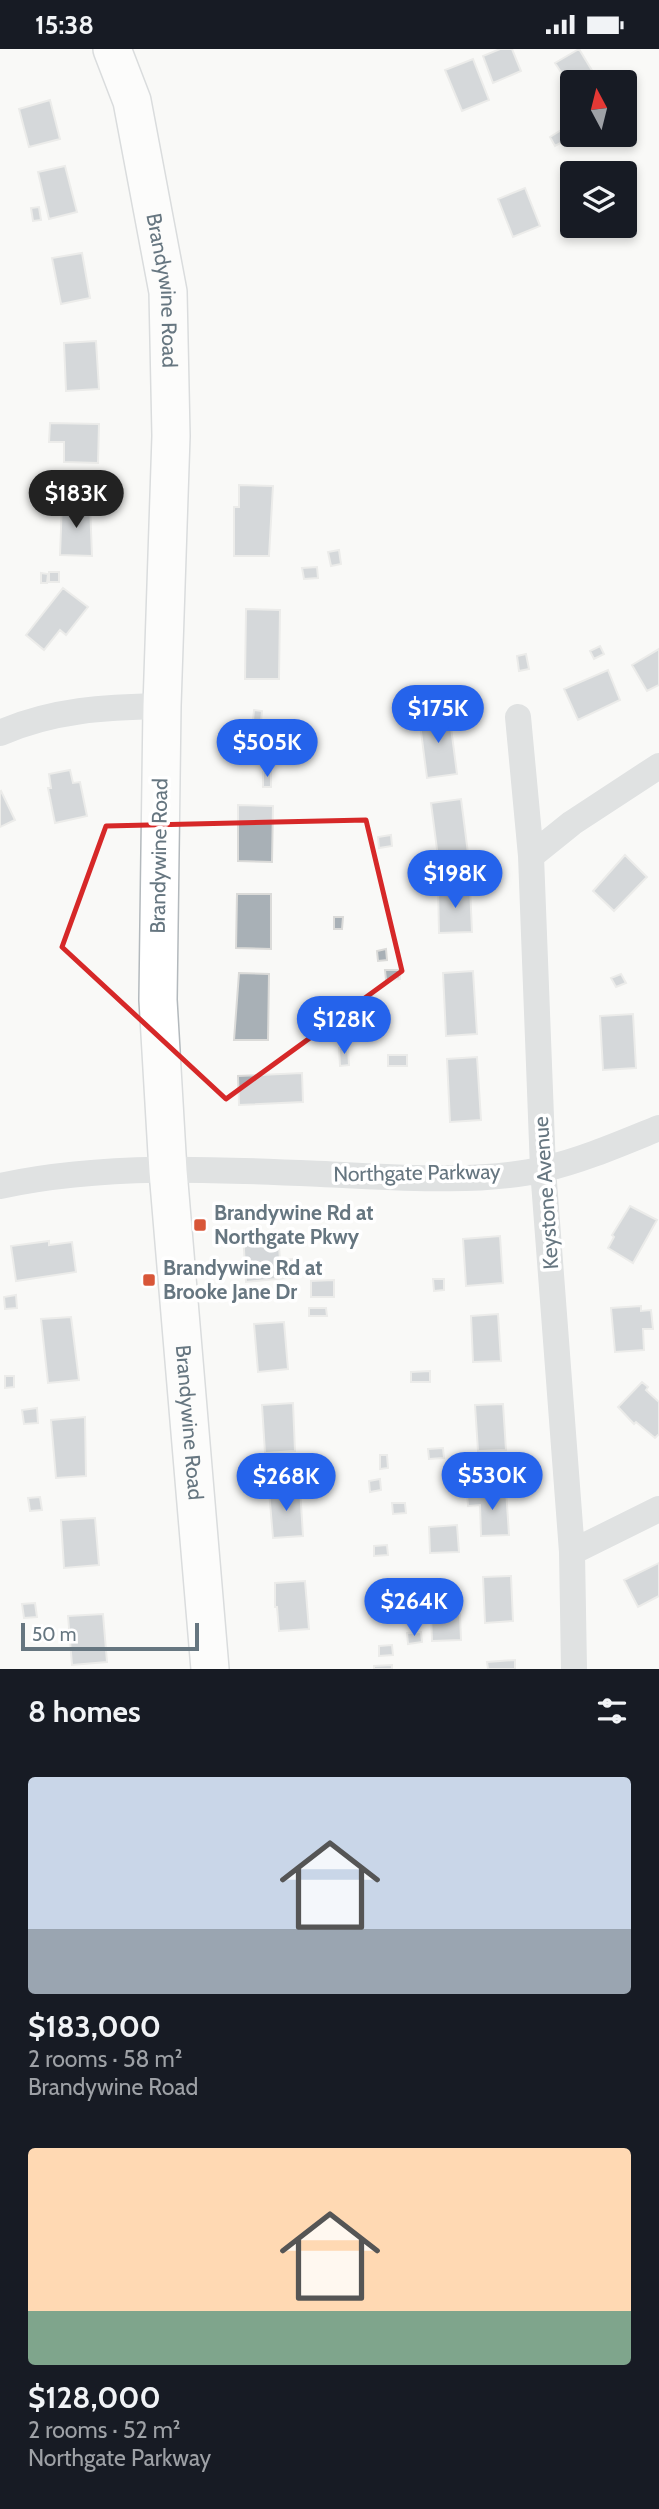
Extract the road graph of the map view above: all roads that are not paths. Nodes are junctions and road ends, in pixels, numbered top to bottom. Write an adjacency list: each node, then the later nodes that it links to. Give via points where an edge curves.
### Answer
1 (112, 49): 2 (main road, Brandywine Road, via 132,101 168,292 171,436)
2 (162, 706): 4 (street, via 97,707 48,716); 9 (main road, Brandywine Road, via 158,1000)
3 (518, 717): 6 (street, Keystone Avenue)
4 (0, 733)
5 (659, 766): 6 (street)
6 (531, 856): 8 (street, Keystone Avenue)
7 (659, 1128): 8 (street, Northgate Parkway)
8 (543, 1169): 9 (street, Northgate Parkway, via 440,1177); 12 (street, Keystone Avenue)
9 (168, 1171): 10 (street, Northgate Parkway); 13 (main road, Brandywine Road)
10 (0, 1186)
11 (659, 1509): 12 (street)
12 (572, 1552): 14 (street, Keystone Avenue)
13 (211, 1669)
14 (574, 1669)

